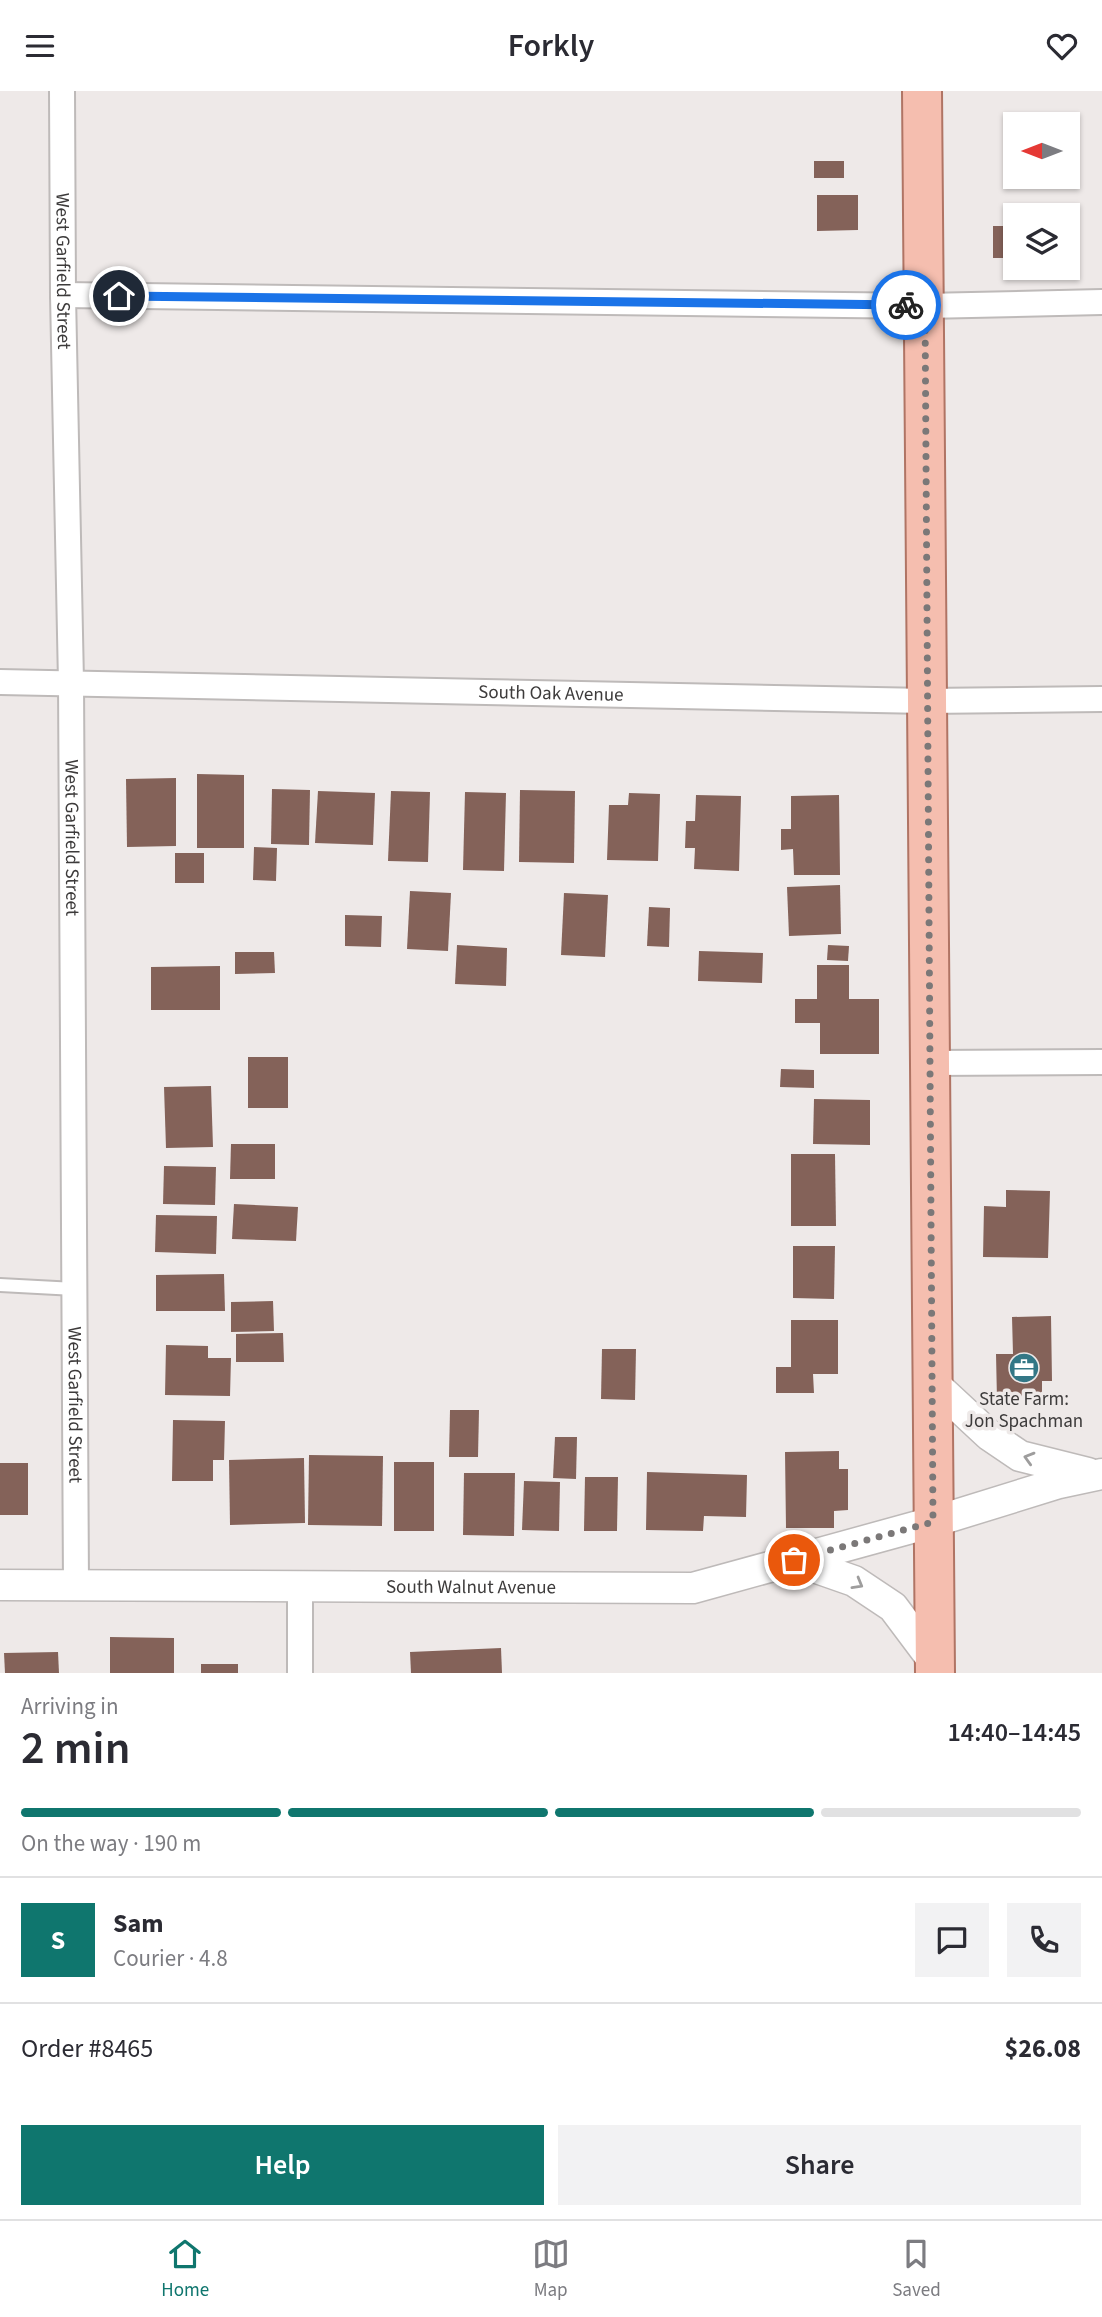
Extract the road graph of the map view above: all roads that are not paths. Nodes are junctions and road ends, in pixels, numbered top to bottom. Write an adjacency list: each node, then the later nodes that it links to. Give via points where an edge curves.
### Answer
1 (62, 91): 3 (street, West Garfield Street)
2 (922, 91): 5 (main road)
3 (63, 295): 5 (street); 7 (street, West Garfield Street)
4 (1102, 302): 5 (street)
5 (925, 306): 9 (main road)
6 (0, 682): 7 (street, South Oak Avenue)
7 (71, 682): 9 (street, South Oak Avenue); 13 (street, West Garfield Street)
8 (1102, 699): 9 (street, South Oak Avenue)
9 (926, 701): 11 (main road)
10 (1102, 1062): 11 (street)
11 (930, 1063): 14 (main road)
12 (0, 1286): 13 (lane)
13 (75, 1289): 19 (street, West Garfield Street)
14 (932, 1382): 15 (street, one-way to 14, via 1020,1456 989,1435); 16 (main road)
15 (1099, 1474): 16 (street, South Walnut Avenue)
16 (933, 1522): 17 (street, South Walnut Avenue); 21 (main road)
17 (794, 1560): 20 (street, South Walnut Avenue, via 694,1588); 21 (street, one-way to 21, via 855,1581 893,1607)
18 (0, 1585): 19 (street, South Walnut Avenue)
19 (76, 1586): 20 (street, South Walnut Avenue)
20 (300, 1588): 22 (street)
21 (935, 1668)
22 (300, 1673)

